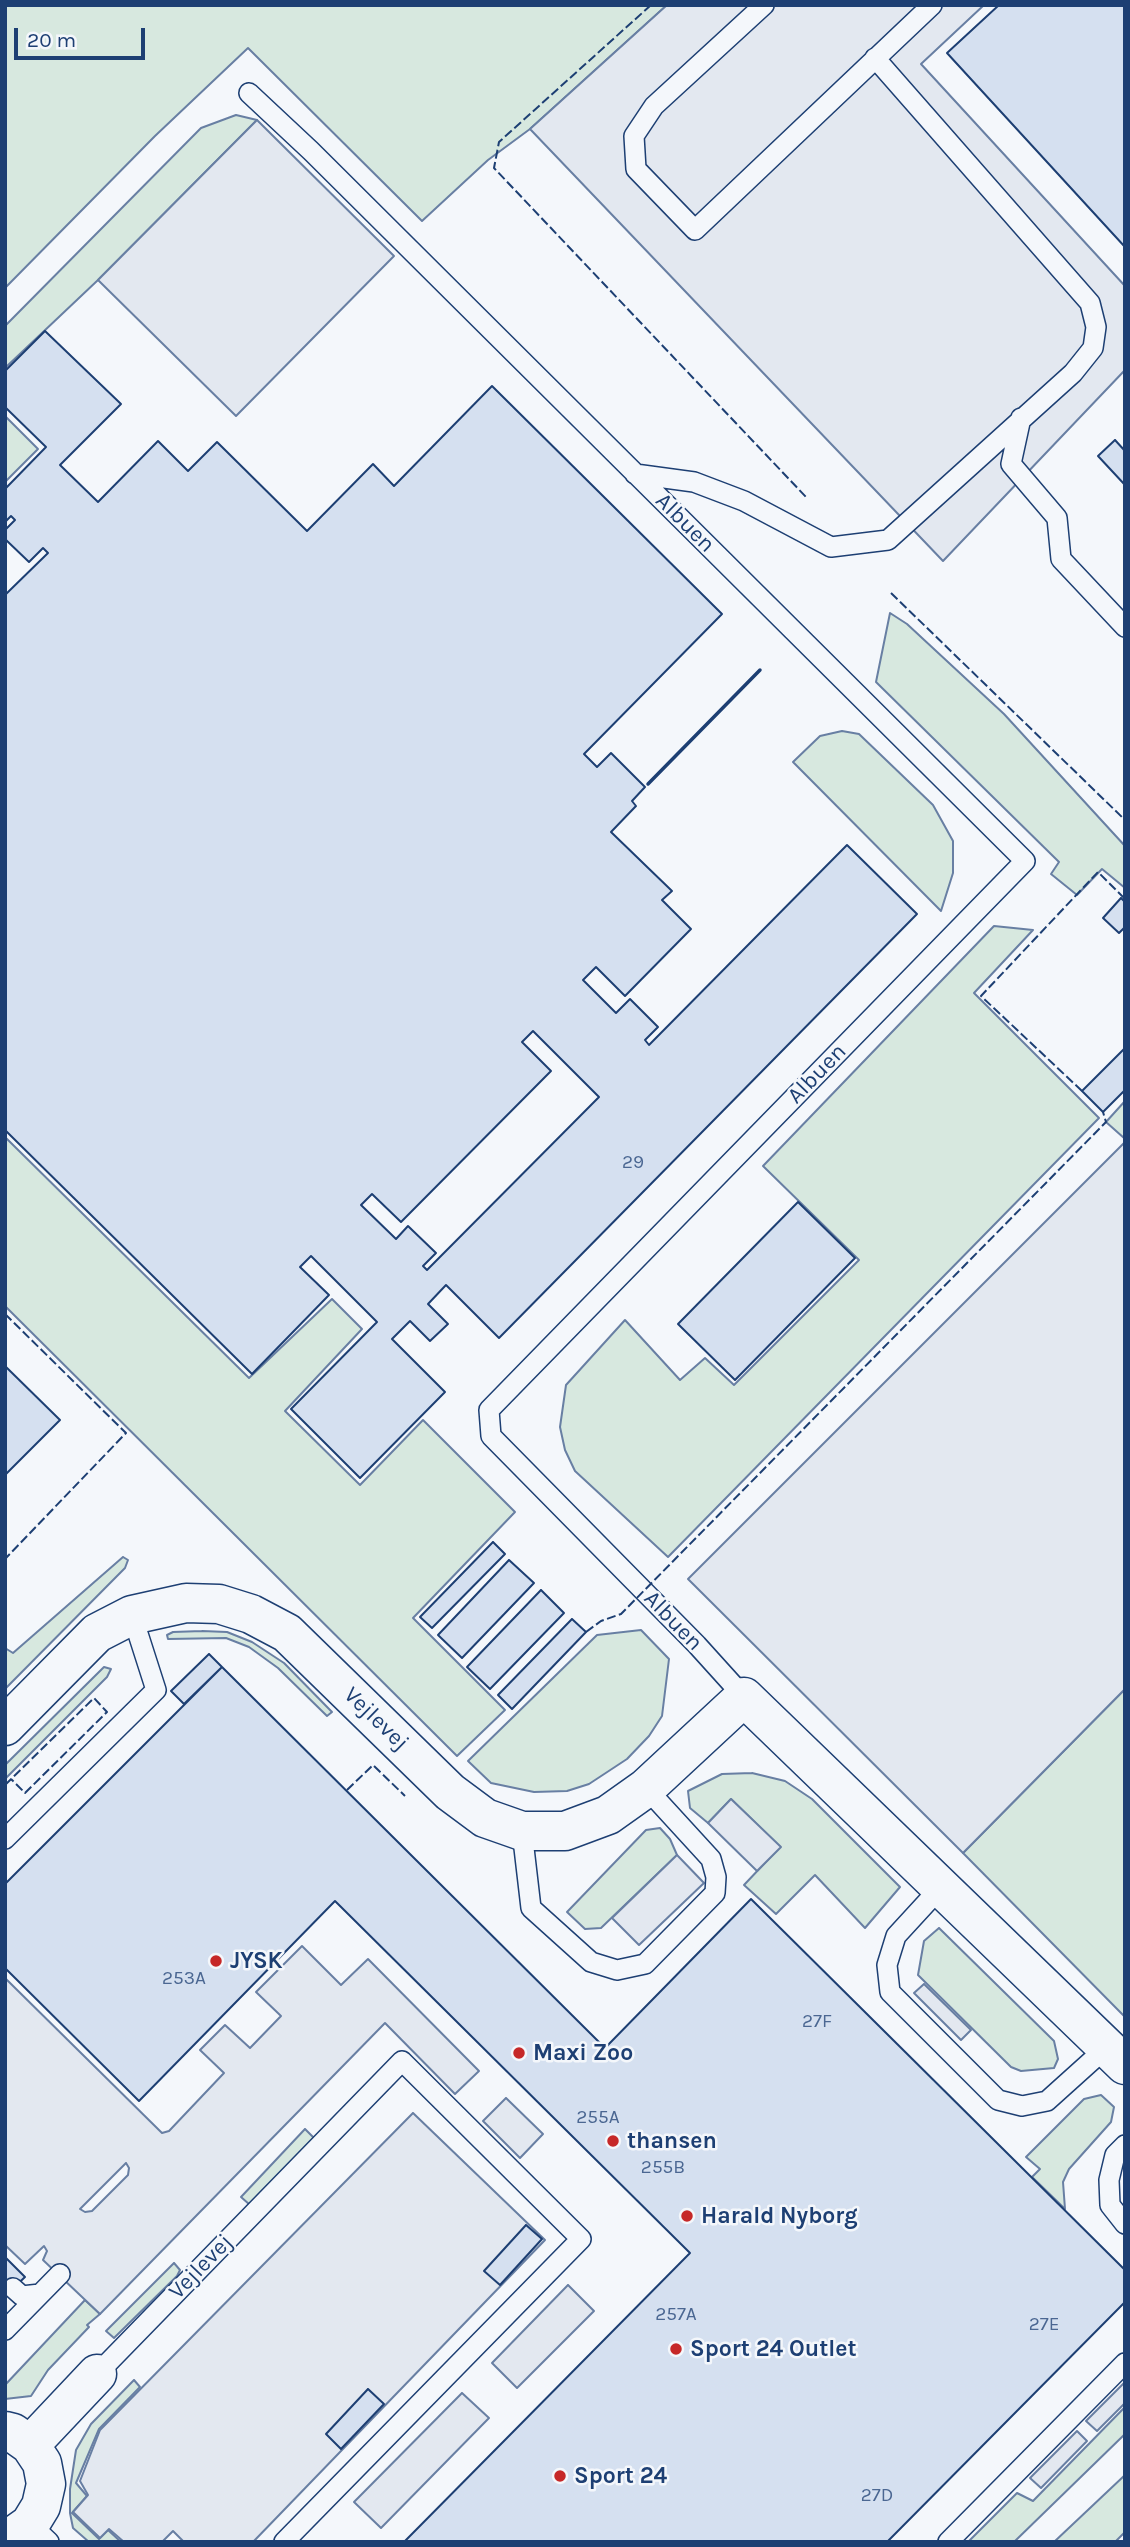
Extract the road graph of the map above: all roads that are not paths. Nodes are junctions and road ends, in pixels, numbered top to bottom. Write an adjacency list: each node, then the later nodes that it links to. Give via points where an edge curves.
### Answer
1 (764, 5): 3 (lane, via 654,106 634,136 636,169 695,230)
2 (932, 5): 3 (lane)
3 (875, 58): 5 (lane, via 1090,303 1096,327 1093,348 1073,373)
4 (249, 93): 6 (lane, Albuen)
5 (1021, 418): 6 (lane, via 888,540 831,547 744,501 694,482); 7 (lane, via 1011,464 1057,518 1061,559)
6 (635, 474): 9 (lane, Albuen, via 1025,861 489,1410 491,1436)
7 (1125, 627)
8 (132, 1615): 10 (street, Vejlevej, via 97,1633); 12 (street, Vejlevej, via 186,1603 219,1604 287,1633 450,1792 485,1818); 13 (lane, via 156,1690)
9 (744, 1697): 11 (street, Vejlevej); 14 (street, Albuen)
10 (5, 1726)
11 (646, 1788): 12 (street, Vejlevej, via 608,1815 565,1831); 12 (lane, via 711,1859 716,1877 715,1893 645,1964 617,1970 591,1962 531,1908)
12 (522, 1831)
13 (5, 1839)
14 (941, 1887): 15 (street, Albuen); 15 (lane, via 895,1936 887,1965 890,1992 998,2100 1023,2106 1047,2101)
15 (1116, 2056)
16 (1125, 2145): 17 (lane, via 1115,2155 1109,2180 1110,2205)
17 (1125, 2224)
18 (60, 2274): 20 (lane)
19 (13, 2288): 20 (lane, via 22,2296)
20 (40, 2294): 21 (lane)
21 (5, 2330)
22 (1125, 2363): 27 (lane)
23 (97, 2374): 24 (street, Vejlevej); 26 (lane, Vejlevej, via 402,2061 581,2239)
24 (18, 2438): 25 (street, via 42,2463 46,2484)
25 (28, 2534)
26 (284, 2542)
27 (948, 2542)

